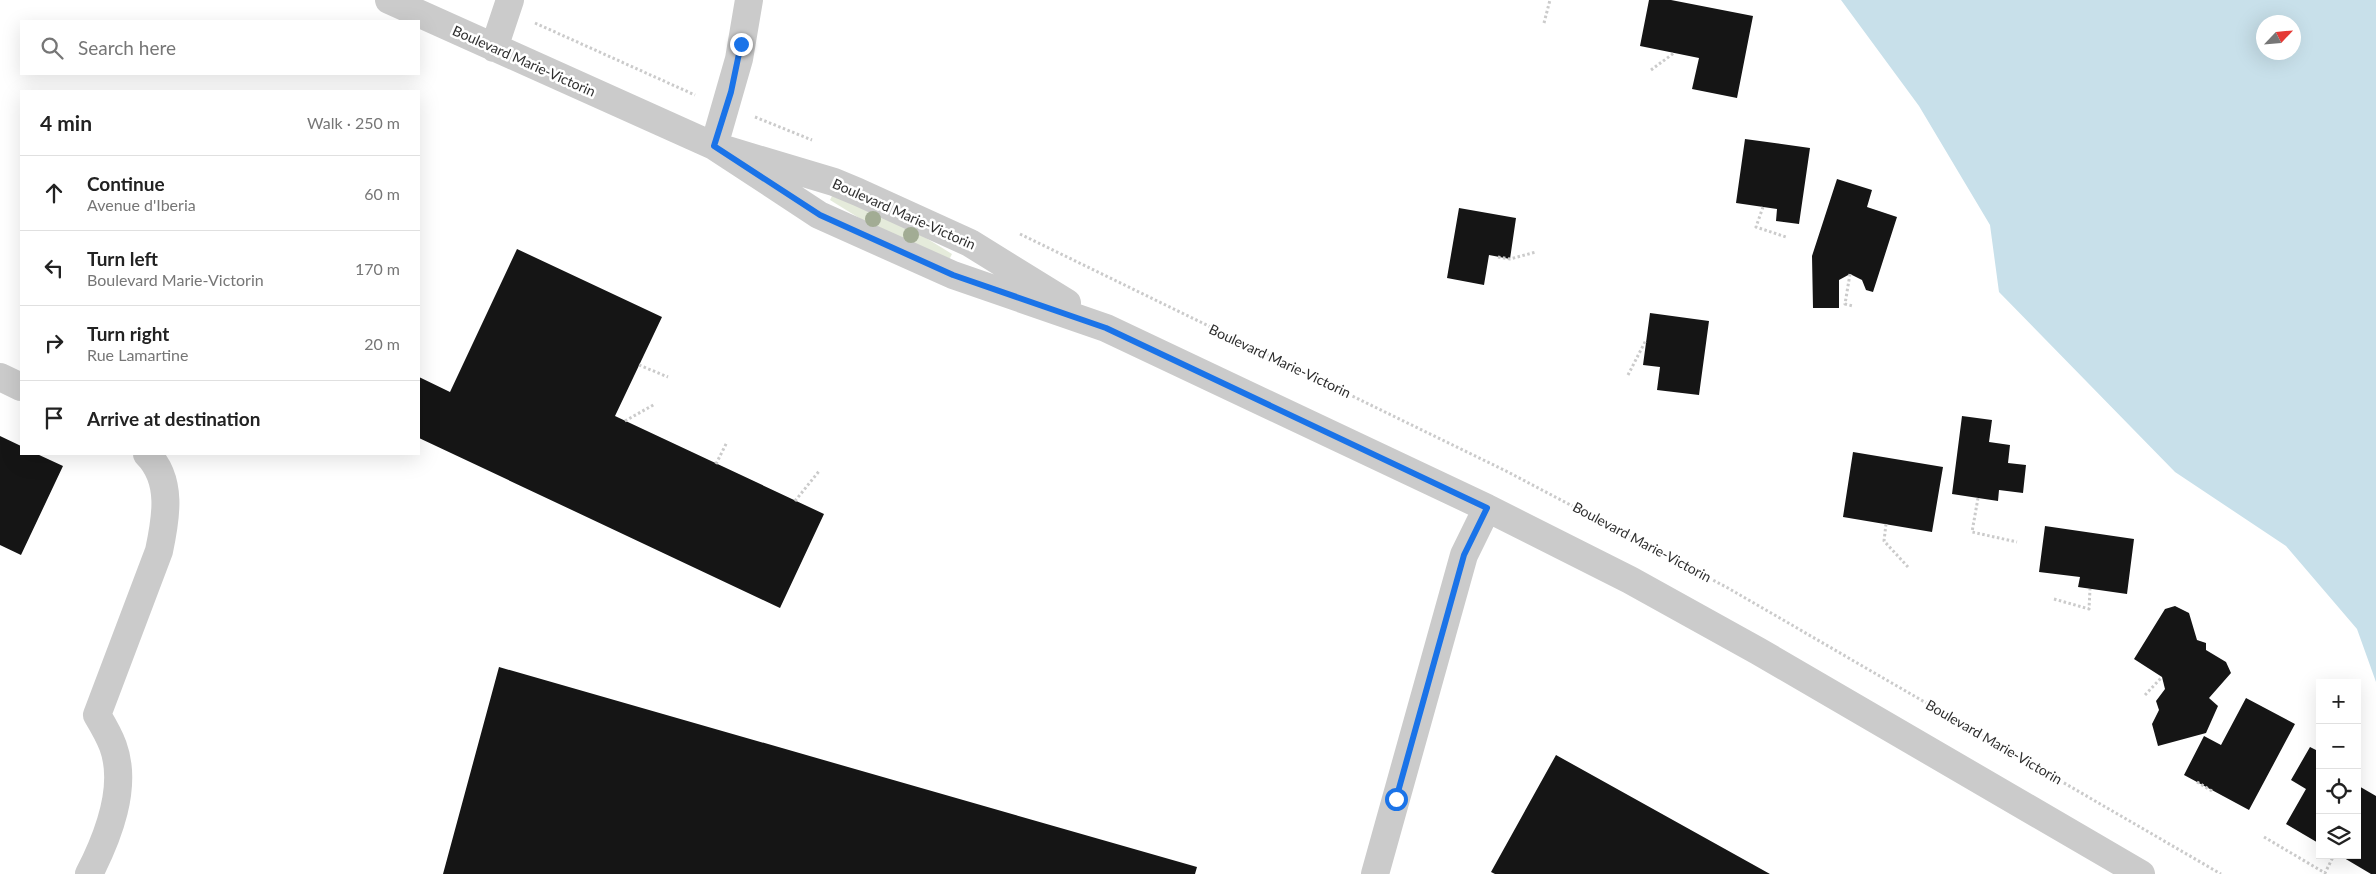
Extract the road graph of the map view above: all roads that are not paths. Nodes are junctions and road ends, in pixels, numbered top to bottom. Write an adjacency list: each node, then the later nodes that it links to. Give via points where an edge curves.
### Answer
1 (389, 0): 4 (street, Boulevard Marie-Victorin)
2 (749, 0): 5 (street, via 739,59)
3 (518, 10): 4 (street)
4 (494, 48): 5 (street, Boulevard Marie-Victorin)
5 (714, 146): 6 (street, Boulevard Marie-Victorin, via 828,219 953,275); 6 (street, Boulevard Marie-Victorin, via 834,182 932,225 970,243)
6 (1106, 328): 10 (street, Boulevard Marie-Victorin)
7 (0, 377): 8 (street)
8 (20, 387)
9 (148, 455): 11 (street, via 163,479 164,526 159,551 97,715 113,746 118,780 109,828)
10 (1487, 508): 12 (street, via 1464,555); 13 (street, Boulevard Marie-Victorin, via 1630,580 1741,641)
11 (89, 874)
12 (1375, 874)
13 (2141, 874)

